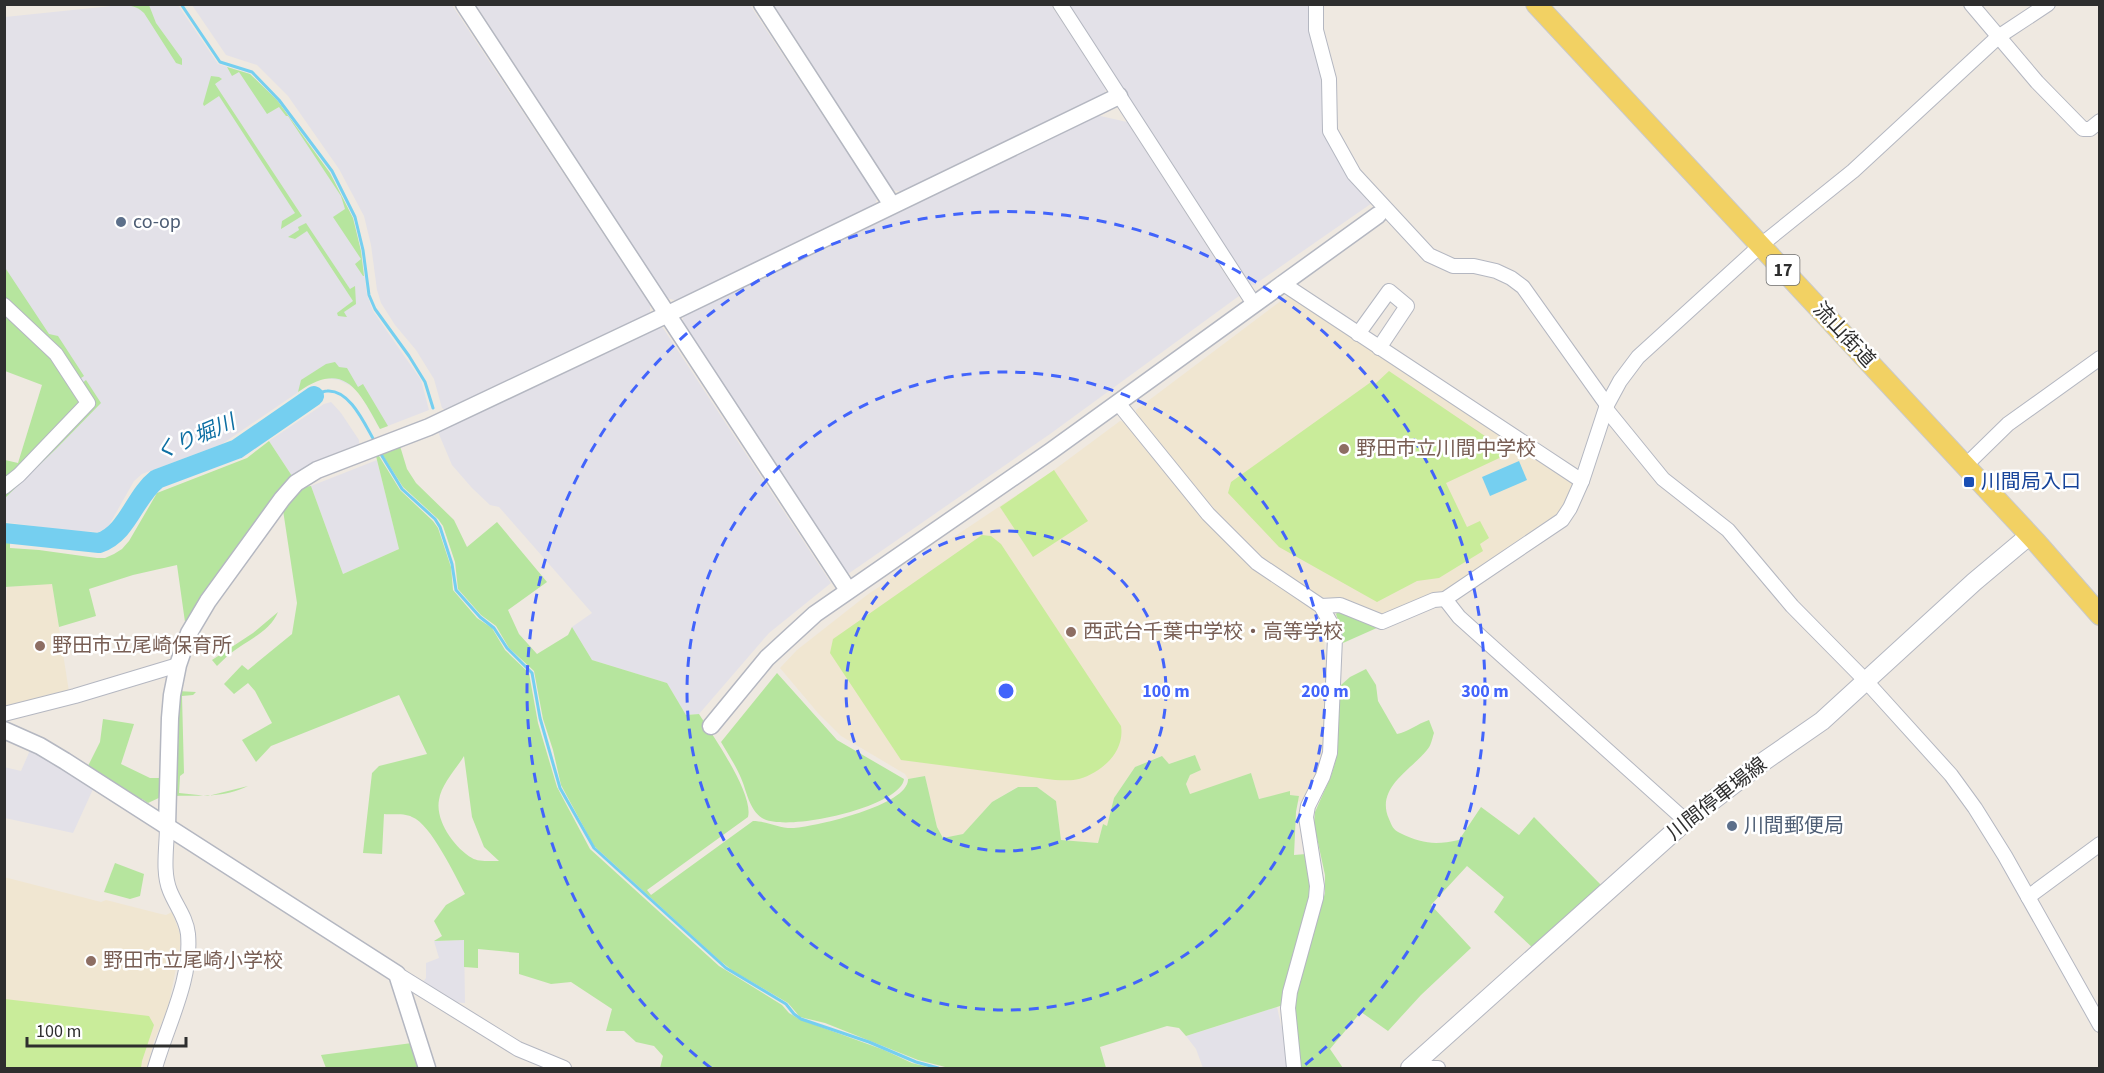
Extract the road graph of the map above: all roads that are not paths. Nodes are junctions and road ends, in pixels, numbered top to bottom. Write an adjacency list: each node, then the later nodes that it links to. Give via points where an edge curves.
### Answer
1 (464, 4): 17 (street)
2 (762, 4): 11 (street)
3 (1060, 4): 9 (street)
4 (1316, 4): 22 (street, via 1316,30 1329,79 1330,131 1354,174 1429,255 1453,266 1496,271 1523,288)
5 (1536, 4): 13 (main road, 流山街道 / 17)
6 (1971, 4): 8 (street)
7 (2048, 4): 8 (street)
8 (1998, 37): 10 (street, via 2083,129); 13 (street, via 1853,171)
9 (1119, 96): 11 (street); 15 (street)
10 (2100, 121)
11 (892, 205): 17 (street)
12 (1378, 215): 14 (street)
13 (1761, 245): 22 (street, via 1638,357); 23 (main road, 流山街道 / 17)
14 (1282, 283): 15 (street); 18 (street)
15 (1254, 304): 21 (street)
16 (4, 305): 25 (street, via 56,354 88,404)
17 (666, 315): 27 (street); 31 (street, via 429,427 317,470 296,483 208,602 189,633)
18 (1358, 334): 19 (street); 19 (street, via 1389,291 1407,306)
19 (1379, 348): 24 (street)
20 (2100, 358): 23 (street, via 2008,424)
21 (1118, 404): 27 (street); 29 (street, via 1208,514 1257,563)
22 (1607, 407): 24 (street); 32 (street, via 1663,479 1728,531 1792,606)
23 (1965, 466): 26 (main road, 流山街道 / 17)
24 (1582, 481): 28 (street, via 1562,520)
25 (4, 487)
26 (2030, 535): 30 (main road, 流山街道 / 17); 32 (main road, 川間停車場線)
27 (848, 590): 34 (street, via 775,651)
28 (1444, 599): 29 (street, via 1382,622 1340,605); 36 (street, via 1459,617)
29 (1321, 606): 45 (street, via 1335,638 1330,753 1306,817 1317,886 1290,992)
30 (2100, 615)
31 (178, 664): 33 (street); 37 (street, via 170,718)
32 (1865, 681): 36 (main road, 川間停車場線, via 1822,721); 39 (street, via 1951,775)
33 (4, 714)
34 (711, 726)
35 (4, 730): 37 (street, via 40,746)
36 (1686, 821): 46 (main road, 川間停車場線)
37 (168, 826): 40 (street); 42 (street, via 166,875 186,924 188,944 180,992)
38 (2100, 844): 39 (street)
39 (2028, 897): 41 (street)
40 (398, 974): 43 (street); 44 (street, via 518,1049)
41 (2100, 1025)
42 (155, 1068)
43 (427, 1068)
44 (564, 1068)
45 (1294, 1068)
46 (1410, 1068): 47 (street)
47 (1438, 1068)

